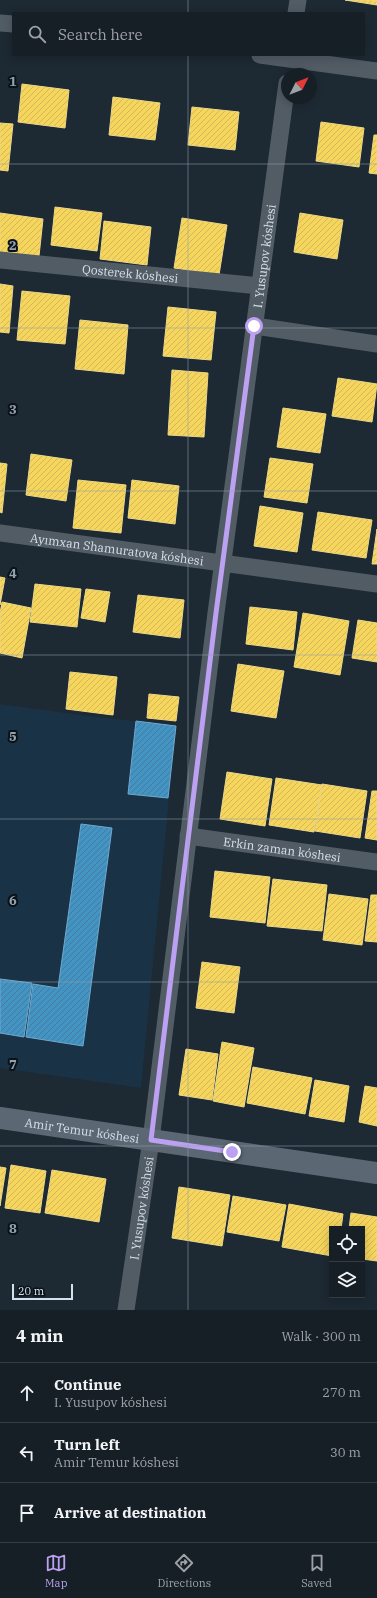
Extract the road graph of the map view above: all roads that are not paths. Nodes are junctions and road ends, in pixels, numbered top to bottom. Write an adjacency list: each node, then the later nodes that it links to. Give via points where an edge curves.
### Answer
1 (298, 0): 2 (street)
2 (296, 12)
3 (0, 23): 4 (street)
4 (12, 24)
5 (264, 56): 6 (street)
6 (290, 63): 7 (street)
7 (377, 71)
8 (284, 104): 10 (street, I. Yusupov kóshesi)
9 (0, 260): 10 (street, Qosterek kóshesi)
10 (260, 286): 11 (street, I. Yusupov kóshesi)
11 (254, 326): 12 (street); 14 (street, I. Yusupov kóshesi)
12 (377, 344)
13 (0, 533): 14 (street, Ayımxan Shamuratova kóshesi)
14 (223, 562): 15 (street, Ayımxan Shamuratova kóshesi); 16 (street, I. Yusupov kóshesi)
15 (377, 584)
16 (188, 836): 17 (street, Erkin zaman kóshesi); 19 (street, I. Yusupov kóshesi)
17 (377, 862)
18 (0, 1118): 19 (street, Amir Temur kóshesi)
19 (151, 1140): 20 (street, Amir Temur kóshesi); 21 (street, I. Yusupov kóshesi)
20 (377, 1173)
21 (126, 1310)

